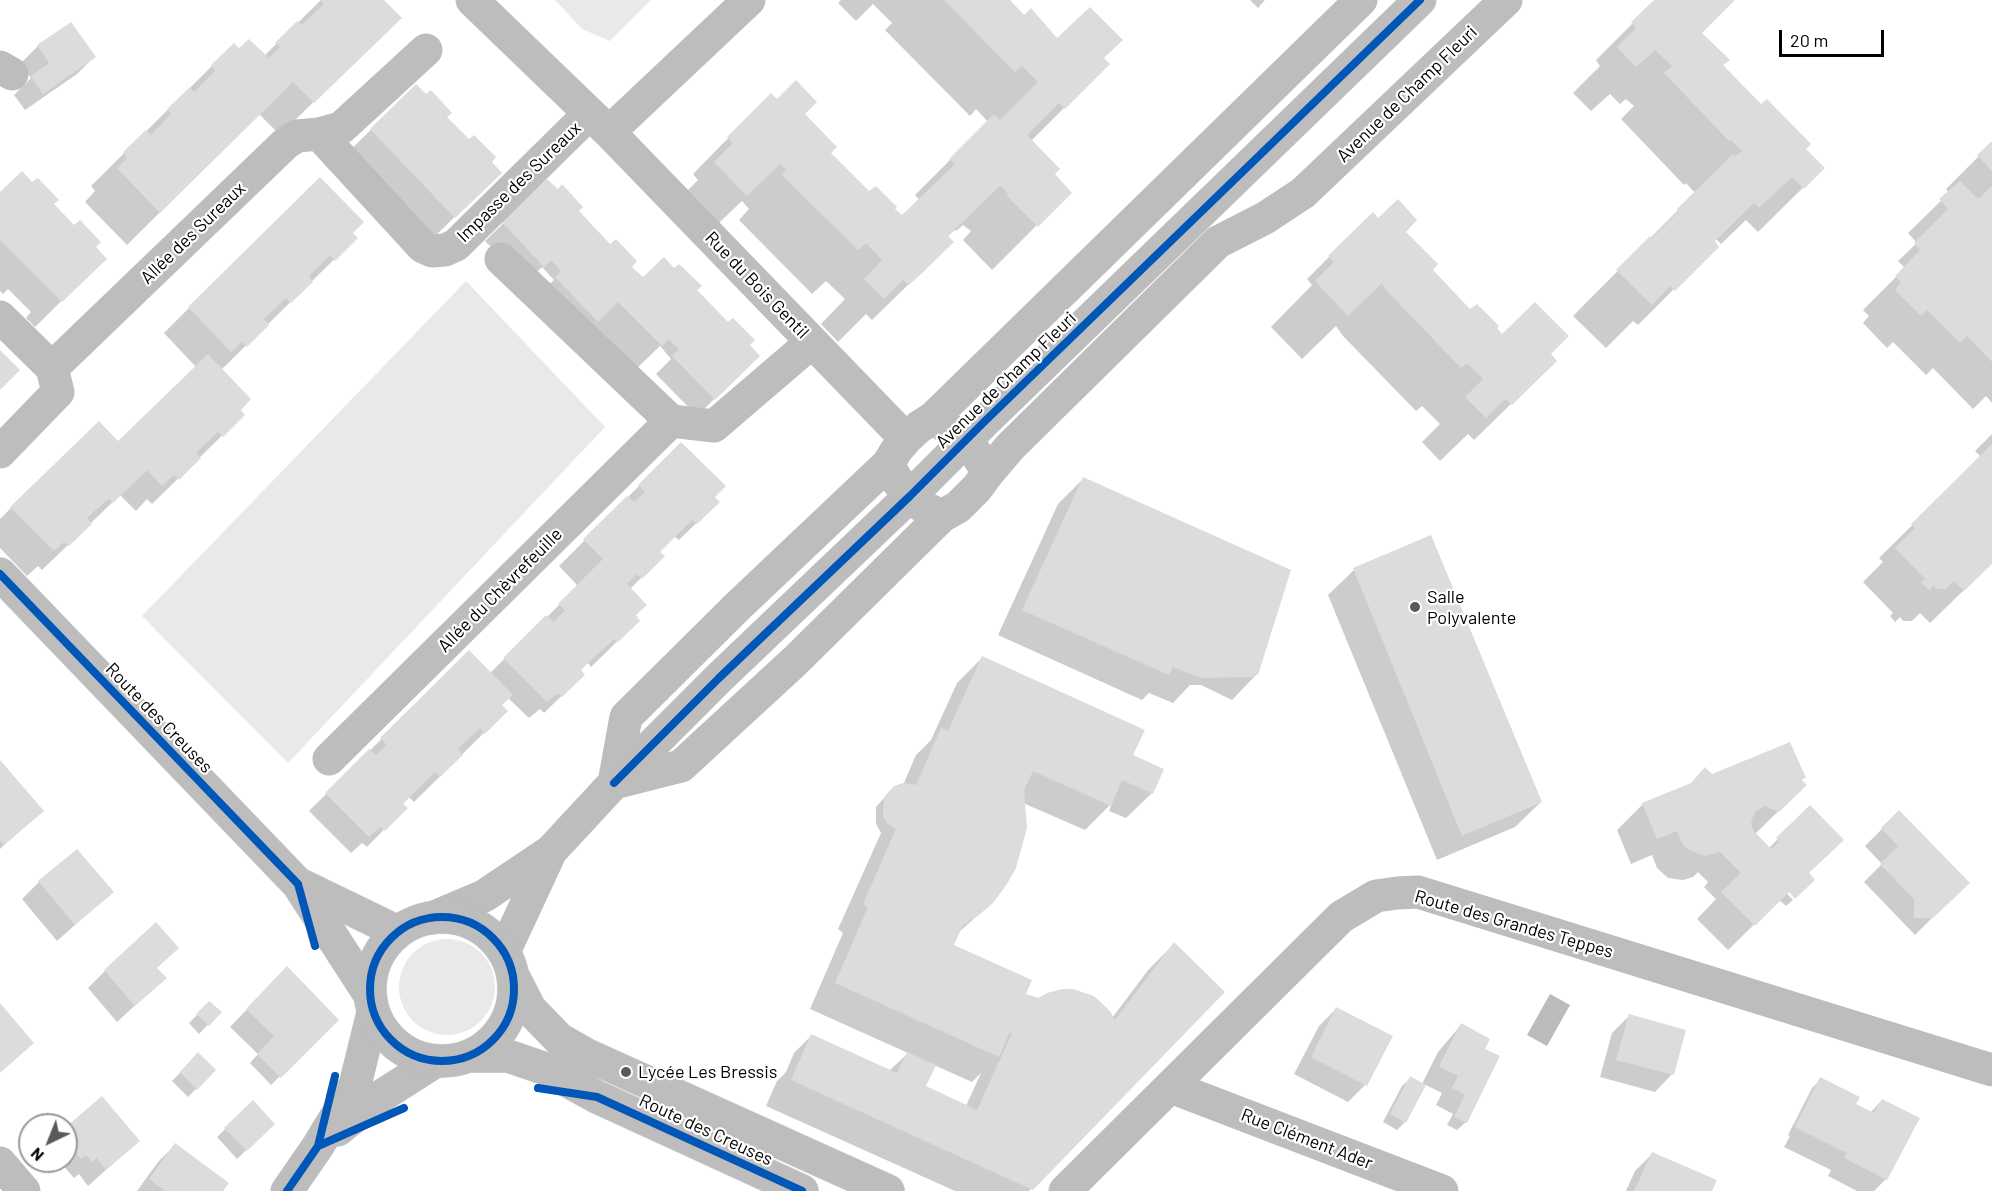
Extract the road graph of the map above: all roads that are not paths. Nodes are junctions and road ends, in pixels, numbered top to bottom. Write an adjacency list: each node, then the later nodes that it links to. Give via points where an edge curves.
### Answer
1 (472, 0): 7 (street, Rue du Bois Gentil)
2 (749, 0): 7 (street)
3 (1361, 0): 13 (street, Avenue de Champ Fleuri)
4 (1420, 0): 15 (street, Avenue de Champ Fleuri)
5 (1506, 0): 18 (street, Avenue de Champ Fleuri, via 1303,193 1218,242)
6 (426, 50): 8 (street, Allée des Sureaux, via 340,128)
7 (599, 123): 8 (street, Impasse des Sureaux, via 456,244 432,251 423,247); 11 (street, Rue du Bois Gentil)
8 (319, 134): 12 (street, Allée des Sureaux, via 297,136 286,143)
9 (501, 259): 14 (street)
10 (0, 316): 12 (street)
11 (812, 342): 14 (street, via 714,426); 17 (street, Rue du Bois Gentil)
12 (52, 368): 16 (street, via 58,392)
13 (933, 418): 15 (street, Avenue de Champ Fleuri); 17 (street, Avenue de Champ Fleuri, via 919,427)
14 (671, 421): 22 (street, Allée du Chèvrefeuille)
15 (966, 440): 18 (street, Avenue de Champ Fleuri); 19 (street, Avenue de Champ Fleuri)
16 (0, 452)
17 (897, 452): 19 (street, via 898,482); 23 (street, Avenue de Champ Fleuri, via 626,717)
18 (988, 473): 20 (street, Avenue de Champ Fleuri, via 958,507)
19 (910, 496): 20 (street); 23 (street, Avenue de Champ Fleuri)
20 (942, 516): 23 (street, Avenue de Champ Fleuri, via 795,661 681,766)
21 (0, 573): 25 (street, Route des Creuses)
22 (328, 759)
23 (614, 783): 24 (street, Avenue de Champ Fleuri)
24 (551, 851): 26 (street, Avenue de Champ Fleuri, via 484,896); 28 (street, Avenue de Champ Fleuri)
25 (298, 884): 27 (street, Route des Creuses); 29 (street, Route des Creuses)
26 (432, 918): 27 (street, via 414,922); 28 (street, via 453,918 473,924 490,936)
27 (398, 932): 29 (street, via 376,960 371,977)
28 (508, 964): 30 (street, via 514,992 505,1024 483,1048); 39 (street, Route des Creuses, via 530,1009 559,1039)
29 (371, 1003): 31 (street, via 380,1027 391,1040 420,1058); 34 (street, via 355,1085)
30 (469, 1056): 31 (street); 38 (street, Route des Creuses, via 508,1056 546,1070)
31 (436, 1061): 34 (street, via 375,1100)
32 (1992, 1070): 33 (street, Route des Grandes Teppes, via 1418,892 1397,892 1376,897 1341,917)
33 (1172, 1087): 40 (street, Route des Grandes Teppes); 41 (street, Rue Clément Ader)
34 (318, 1146): 37 (street)
35 (0, 1163): 36 (street)
36 (24, 1191)
37 (287, 1191)
38 (802, 1191)
39 (888, 1191)
40 (1065, 1191)
41 (1442, 1191)

